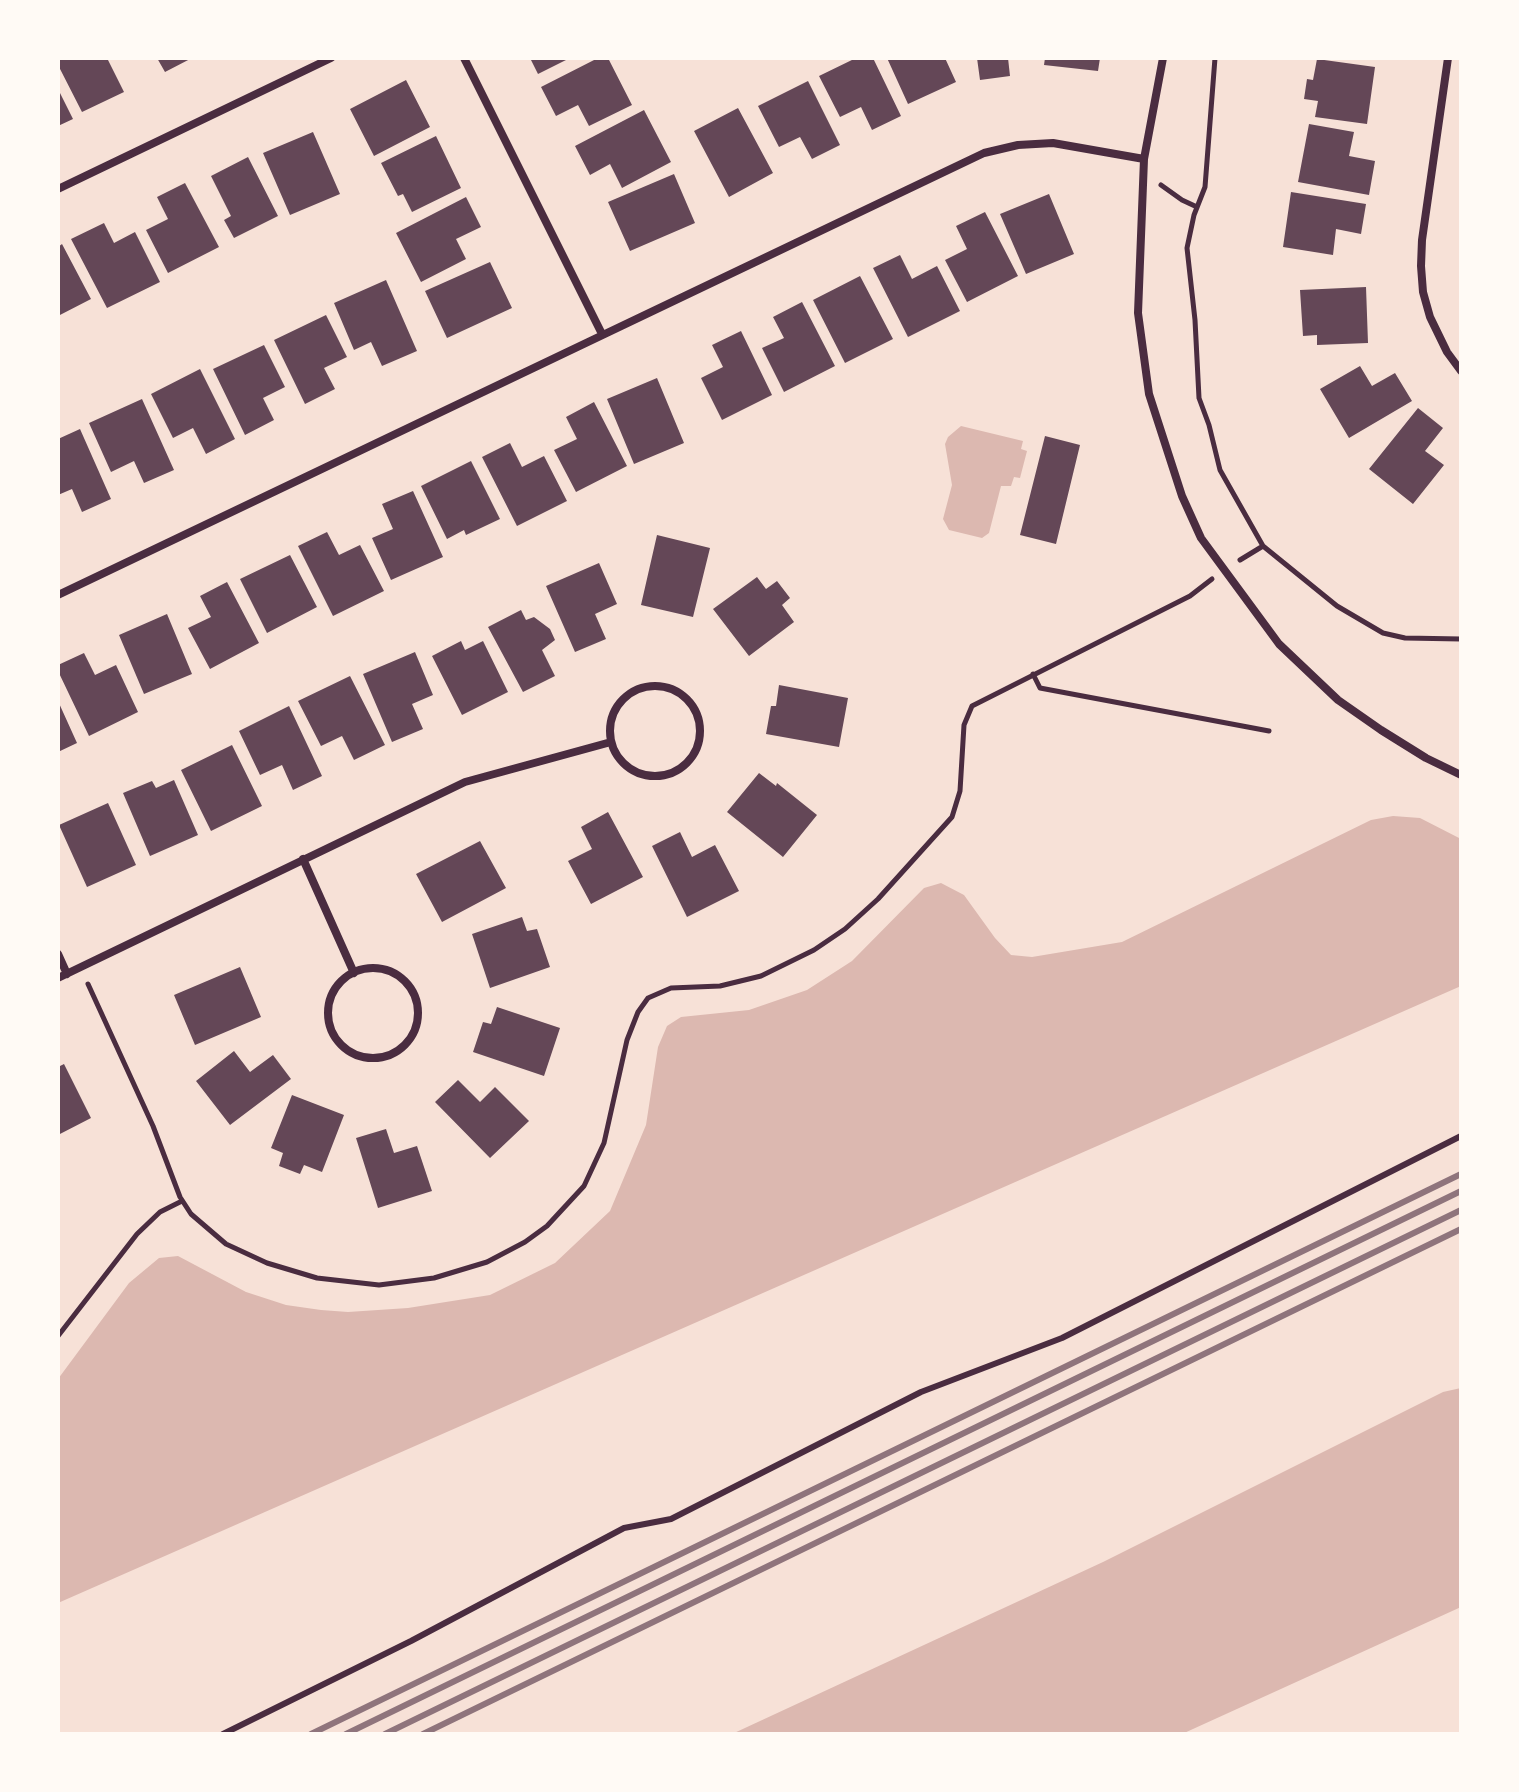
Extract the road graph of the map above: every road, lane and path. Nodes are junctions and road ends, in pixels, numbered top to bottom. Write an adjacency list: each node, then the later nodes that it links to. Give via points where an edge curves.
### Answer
1 (331, 58): 8 (street)
2 (464, 58): 10 (street)
3 (1163, 58): 6 (street)
4 (1215, 58): 9 (path, via 1206,175)
5 (1448, 58): 11 (street, via 1421,266 1430,317)
6 (1144, 159): 7 (street); 10 (street, via 1053,143 984,153)
7 (1143, 177): 9 (path); 13 (street, via 1138,313 1149,394 1182,496)
8 (58, 189)
9 (1197, 207): 12 (path, via 1187,248 1199,398 1220,470)
10 (602, 334): 14 (street)
11 (1461, 371)
12 (1263, 546): 13 (path); 15 (path, via 1337,606 1383,633)
13 (1224, 571): 16 (path, via 1190,596); 19 (street, via 1279,644 1338,700)
14 (58, 595)
15 (1461, 639)
16 (1033, 674): 17 (path, via 1040,688); 26 (path, via 968,711 960,791 952,817 845,929 761,976 720,986 671,988 648,998 627,1040 599,1159 573,1200 525,1242 487,1262 434,1278 379,1285 342,1282 244,1254 209,1231)
17 (1269, 731)
18 (611, 742): 18 (street, via 632,770 666,775 694,753 698,719 677,692 661,686 643,688 616,708); 20 (street, via 465,782)
19 (1461, 775)
20 (303, 859): 22 (street); 23 (street)
21 (58, 954): 24 (street)
22 (80, 967): 24 (street); 26 (path)
23 (354, 973): 23 (street, via 339,983 331,998 328,1016 333,1033 359,1056 393,1053 416,1027 414,993 388,970)
24 (62, 976)
25 (1461, 1136): 28 (lane, via 1062,1338 921,1392 671,1519 624,1528)
26 (182, 1201): 27 (path, via 160,1212 137,1234)
27 (58, 1336)
28 (223, 1734)

